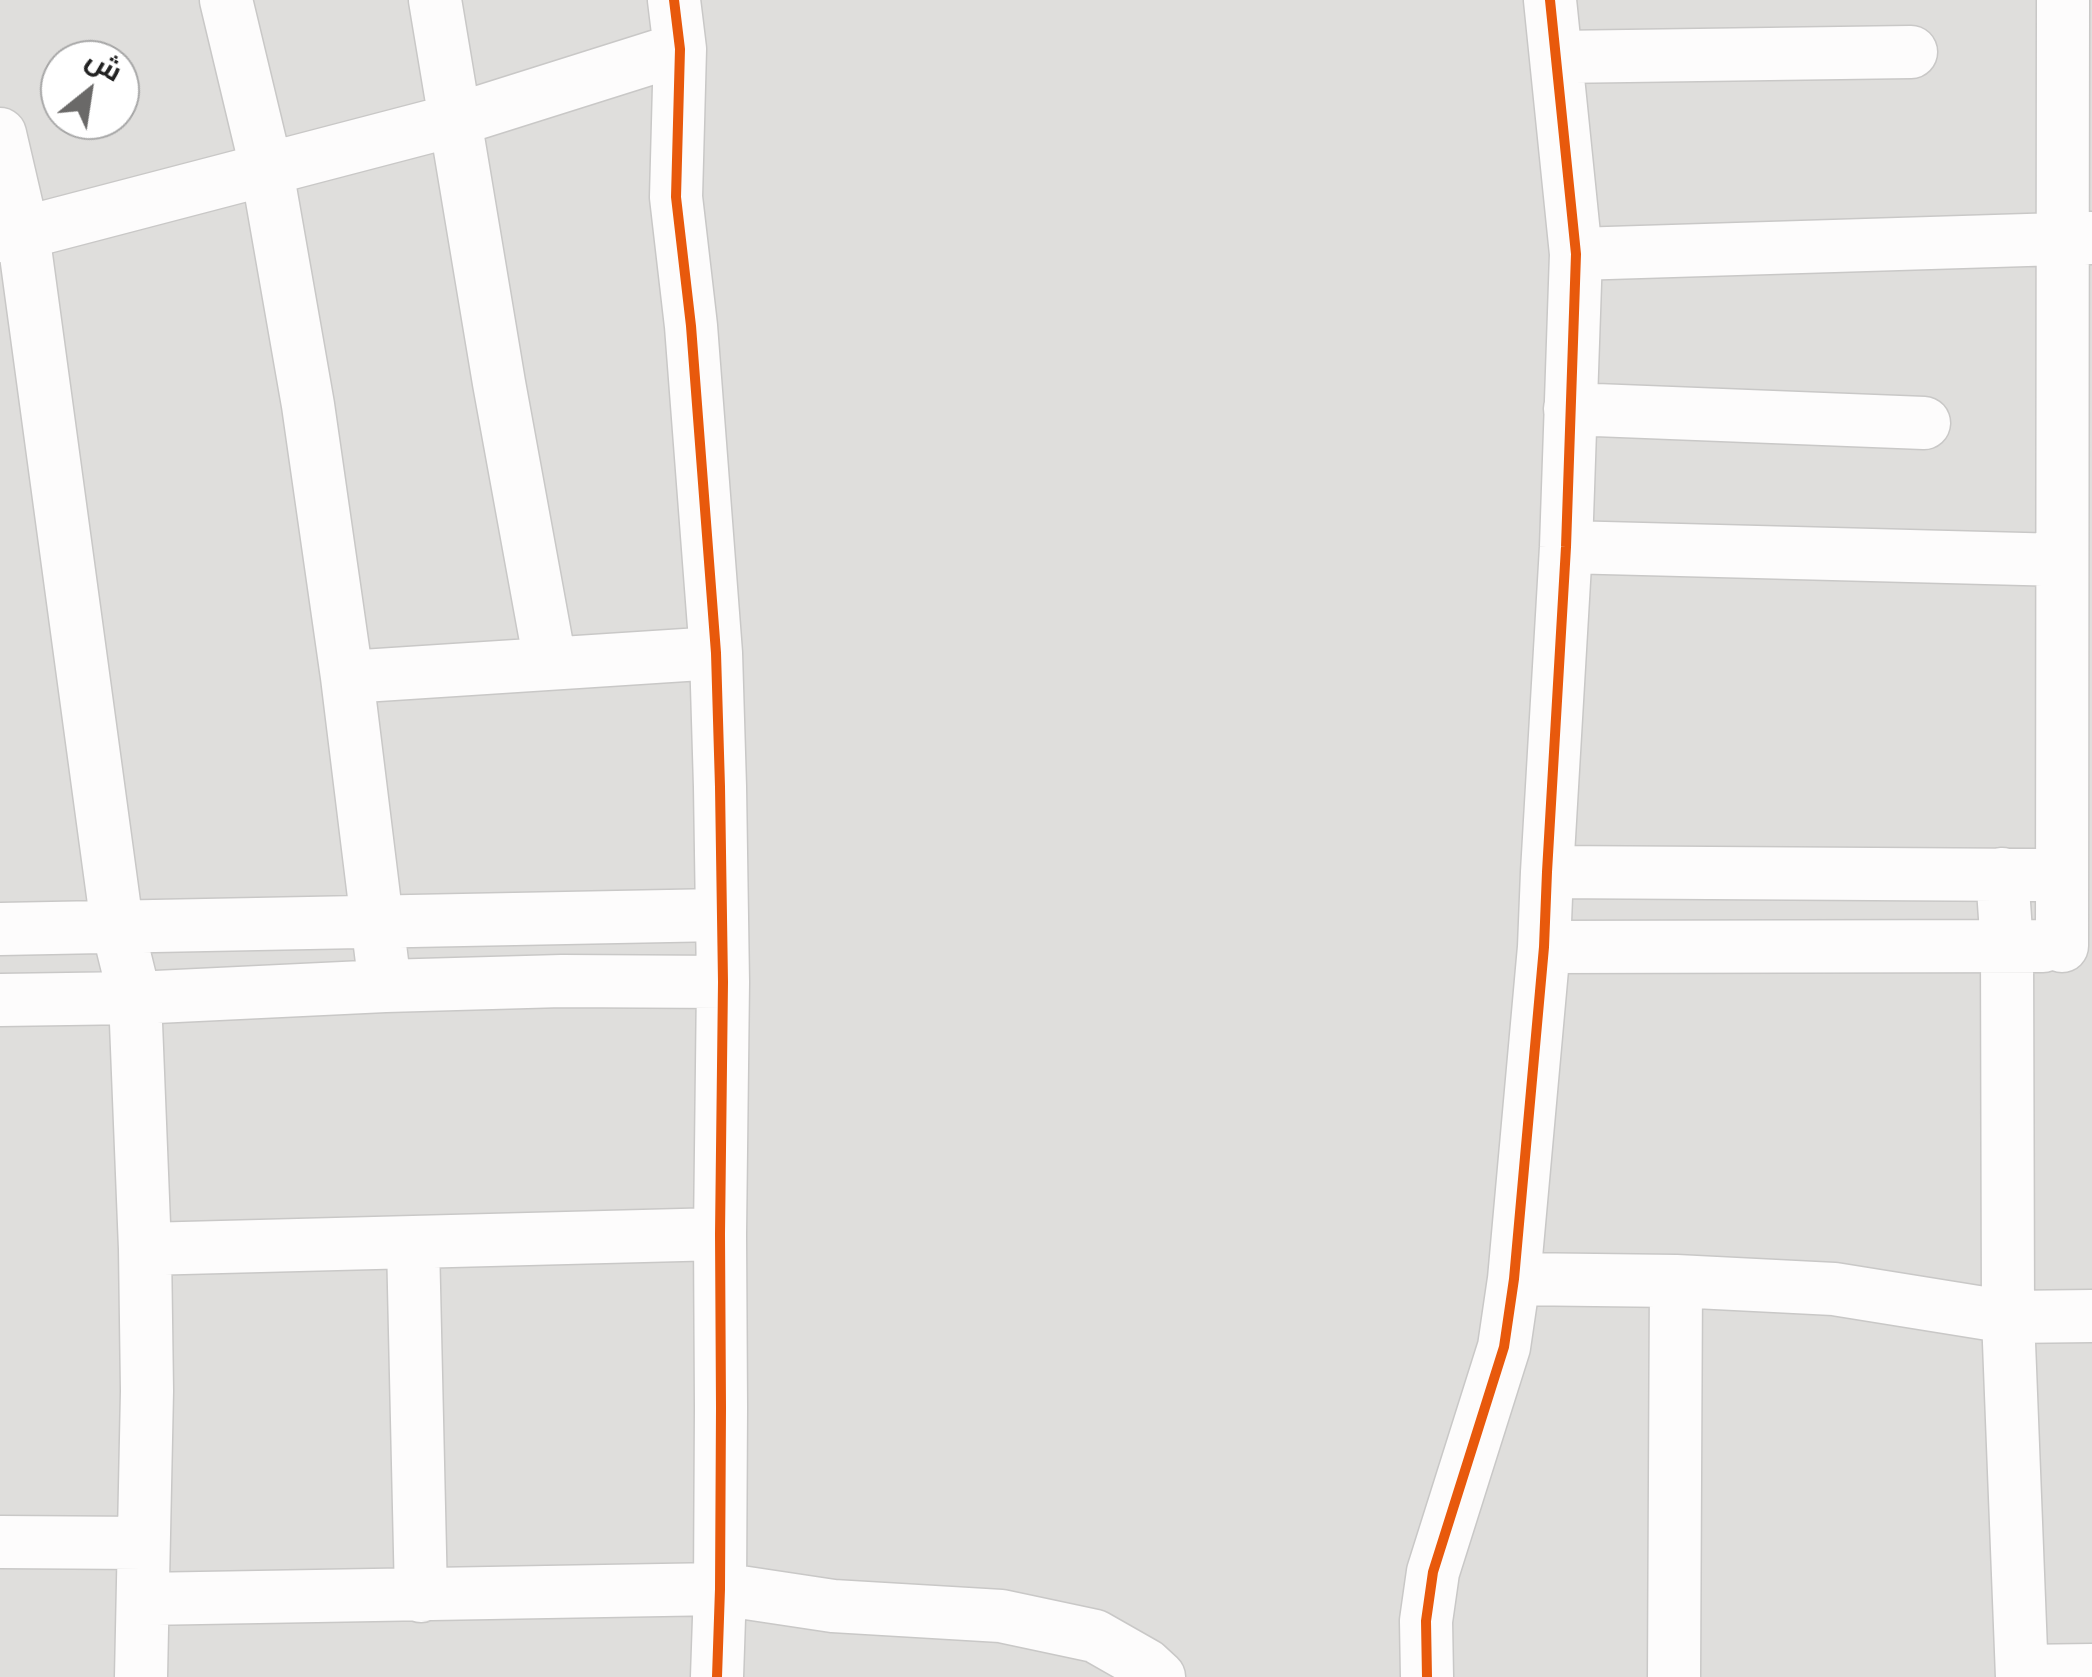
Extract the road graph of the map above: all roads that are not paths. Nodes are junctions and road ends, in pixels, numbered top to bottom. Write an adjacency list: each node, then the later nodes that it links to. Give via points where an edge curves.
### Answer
1 (226, 0): 11 (street)
2 (436, 0): 9 (street)
3 (1550, 0): 7 (street)
4 (2063, 0): 8 (street)
5 (677, 25): 9 (street); 20 (street, via 676,197)
6 (1911, 52): 7 (street)
7 (1557, 57): 14 (street)
8 (2078, 74): 13 (street)
9 (456, 120): 11 (street); 21 (street)
10 (0, 134): 12 (street)
11 (266, 171): 12 (street); 22 (street)
12 (12, 234): 28 (street)
13 (2077, 238): 14 (street); 16 (street)
14 (1576, 254): 15 (street)
15 (1570, 409): 17 (street); 18 (street)
16 (2077, 418): 19 (street)
17 (1924, 423)
18 (1566, 548): 19 (street); 23 (street)
19 (2062, 560): 25 (street)
20 (716, 654): 21 (street); 26 (street)
21 (550, 662): 22 (street)
22 (347, 676): 27 (street)
23 (1546, 872): 24 (street); 31 (street)
24 (2002, 874): 25 (street); 32 (street)
25 (2077, 875): 30 (street)
26 (720, 915): 27 (street); 33 (street)
27 (378, 922): 28 (street); 34 (street)
28 (117, 925): 29 (street); 35 (street)
29 (0, 929)
30 (2077, 946): 32 (street)
31 (1544, 947): 32 (street); 40 (street)
32 (2007, 947): 43 (street)
33 (722, 982): 34 (street); 37 (street)
34 (384, 986): 35 (street)
35 (135, 998): 36 (street); 39 (street)
36 (0, 1000)
37 (720, 1234): 38 (street); 46 (street)
38 (413, 1242): 39 (street); 47 (street)
39 (145, 1249): 45 (street)
40 (1514, 1279): 41 (street); 54 (street, via 1504,1347 1432,1572)
41 (1676, 1281): 43 (street, via 1834,1288); 55 (street)
42 (2092, 1316): 43 (street)
43 (2008, 1318): 50 (street)
44 (0, 1542): 45 (street)
45 (143, 1543): 48 (street)
46 (720, 1589): 47 (street); 52 (street); 53 (street, via 834,1606 1001,1616 1095,1636)
47 (421, 1596): 48 (street)
48 (143, 1599): 51 (street)
49 (2092, 1670): 50 (street)
50 (2022, 1674)
51 (141, 1677)
52 (717, 1677)
53 (1158, 1677)
54 (1427, 1677)
55 (1674, 1677)

